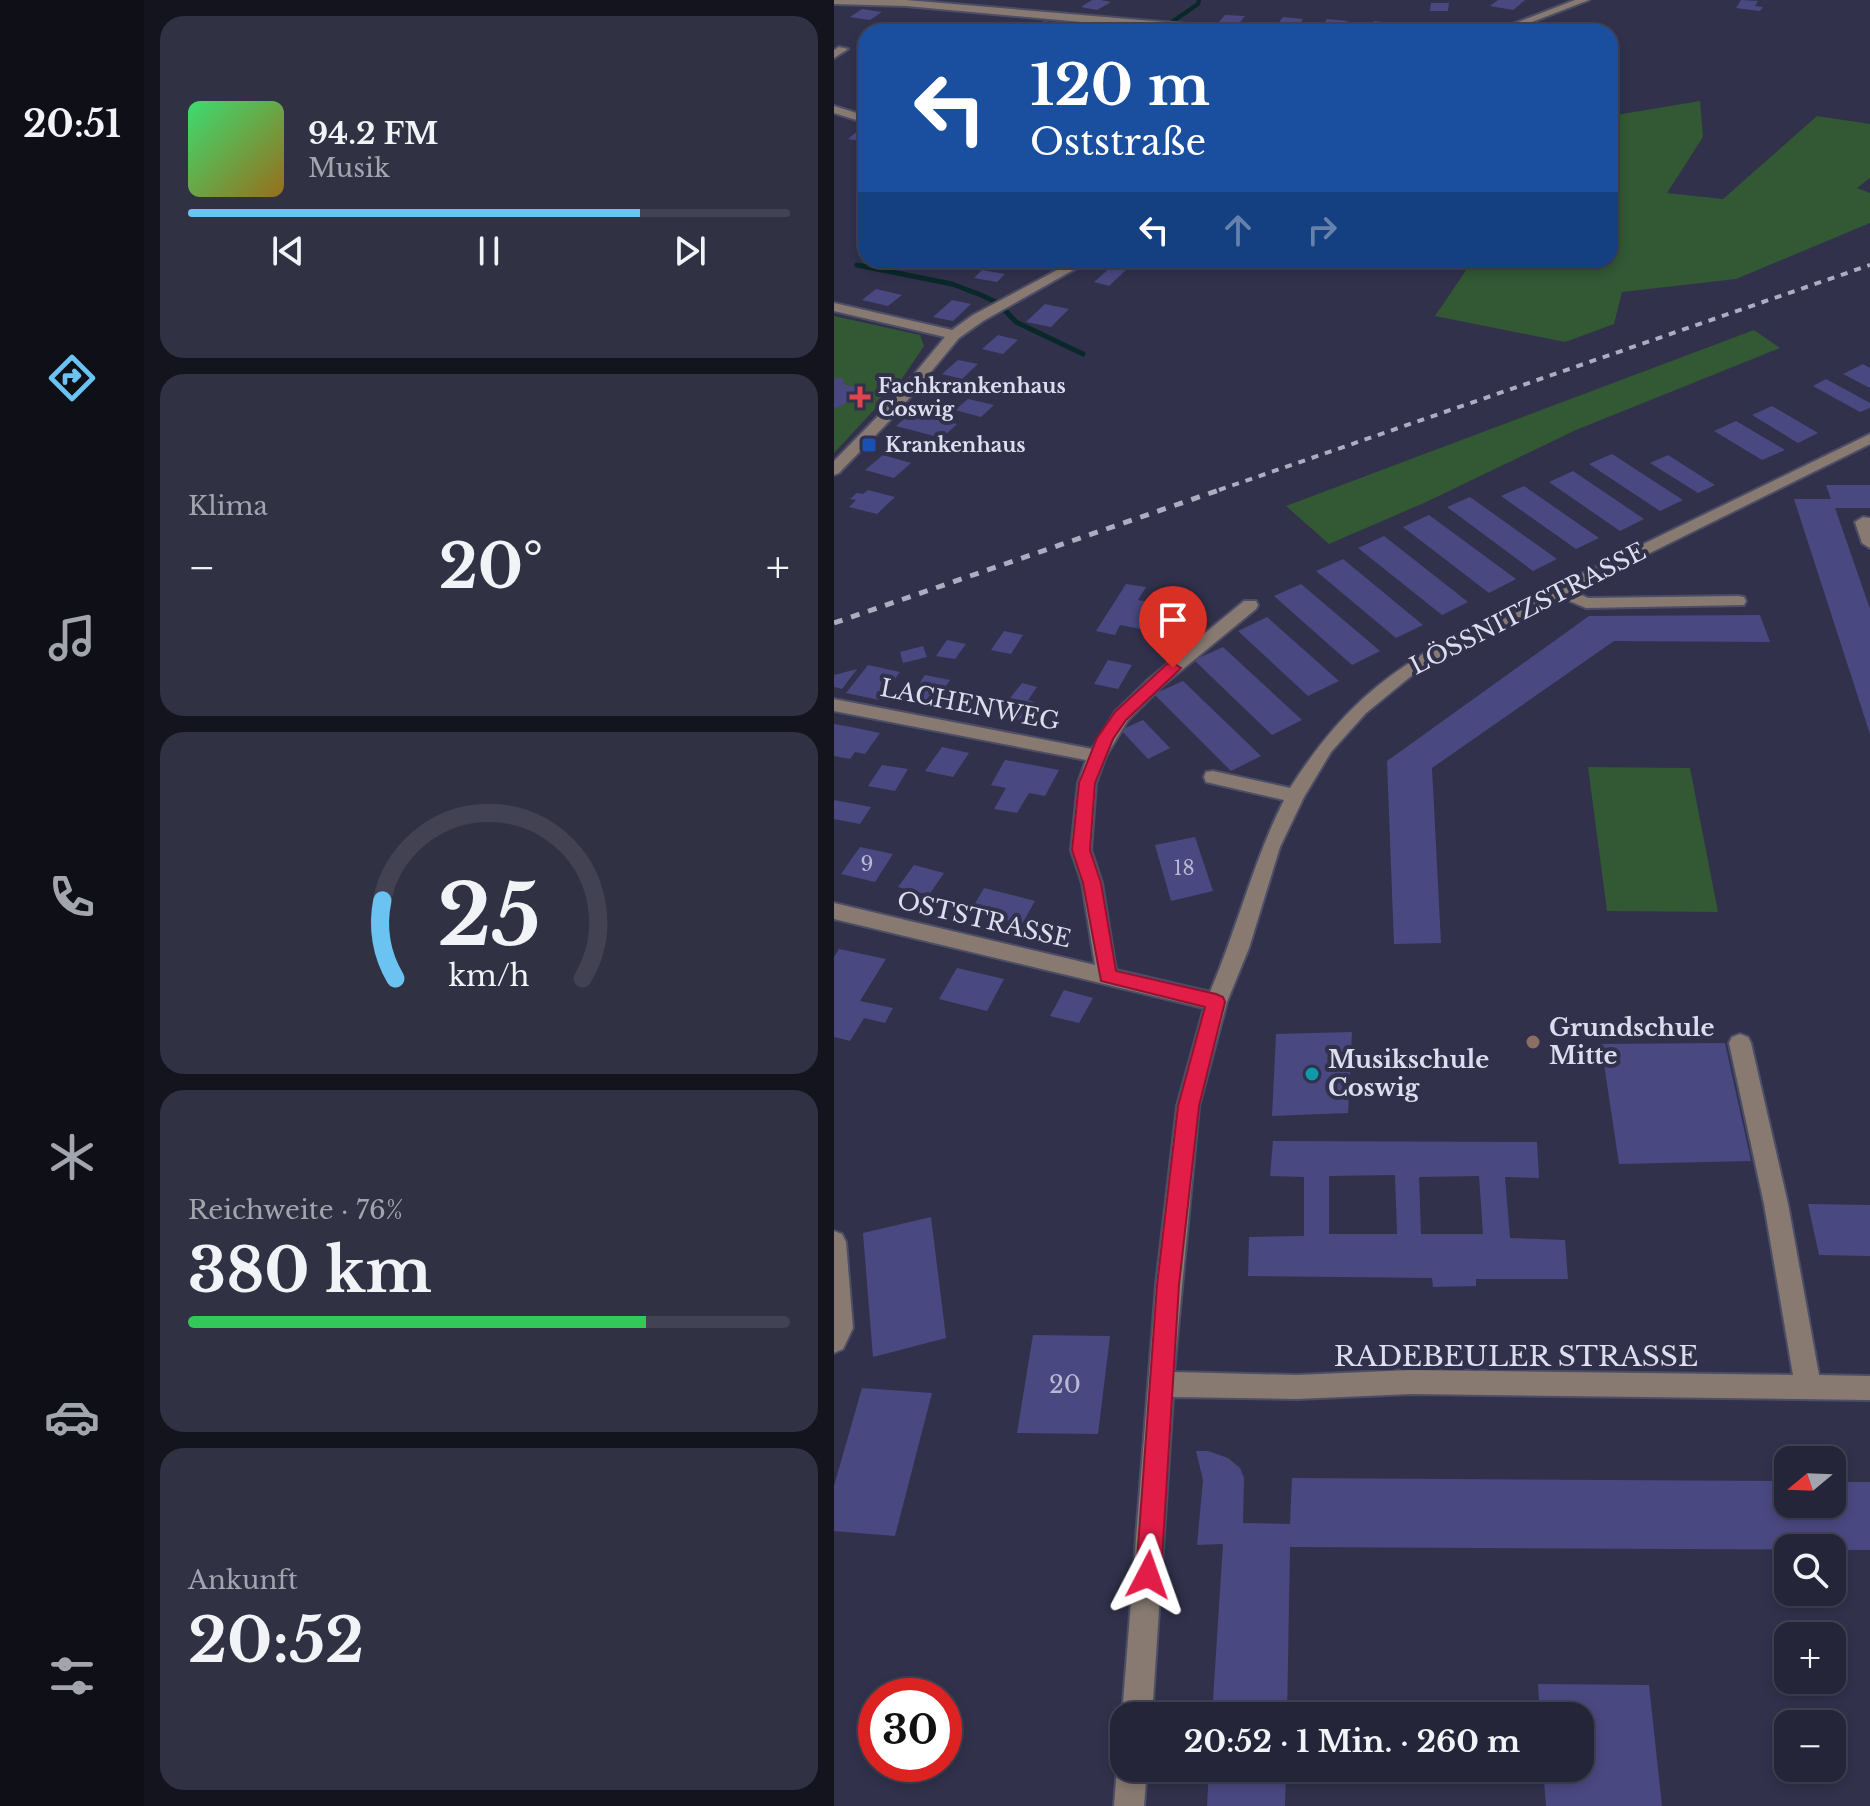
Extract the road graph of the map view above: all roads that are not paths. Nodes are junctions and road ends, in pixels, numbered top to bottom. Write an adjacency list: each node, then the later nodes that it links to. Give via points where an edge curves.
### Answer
1 (856, 0): 4 (street); 5 (street)
2 (1011, 0): 6 (street)
3 (1584, 0): 8 (street)
4 (834, 1)
5 (890, 1): 6 (street)
6 (984, 8): 7 (street)
7 (1127, 24)
8 (1519, 24)
9 (834, 109): 10 (street)
10 (858, 117)
11 (1070, 268): 13 (street)
12 (834, 307): 13 (street)
13 (954, 335): 15 (street, via 891,411)
14 (1870, 438): 18 (street, LÖSSNITZSTRASSE)
15 (837, 464)
16 (1870, 523): 17 (street, via 1863,522)
17 (1870, 543)
18 (1560, 591): 19 (street, via 1586,603); 24 (street, LÖSSNITZSTRASSE, via 1410,668 1360,709 1325,748)
19 (1738, 601)
20 (1250, 605): 22 (street, via 1121,716)
21 (834, 705): 22 (street, LACHENWEG)
22 (1097, 756): 26 (street, via 1087,783 1081,850 1092,883)
23 (1213, 777): 24 (street)
24 (1295, 796): 27 (street, LÖSSNITZSTRASSE, via 1270,847)
25 (834, 911): 26 (street, OSTSTRASSE)
26 (1107, 976): 27 (street, OSTSTRASSE)
27 (1216, 1002): 31 (street, LÖSSNITZSTRASSE, via 1188,1106)
28 (1740, 1043): 32 (street, via 1776,1204)
29 (834, 1242): 30 (street, via 841,1328)
30 (834, 1341)
31 (1162, 1384): 32 (street, RADEBEULER STRASSE); 34 (street, LÖSSNITZSTRASSE)
32 (1808, 1387): 33 (street, RADEBEULER STRASSE)
33 (1870, 1388)
34 (1138, 1702)
35 (1131, 1782): 36 (street)
36 (1129, 1806)

